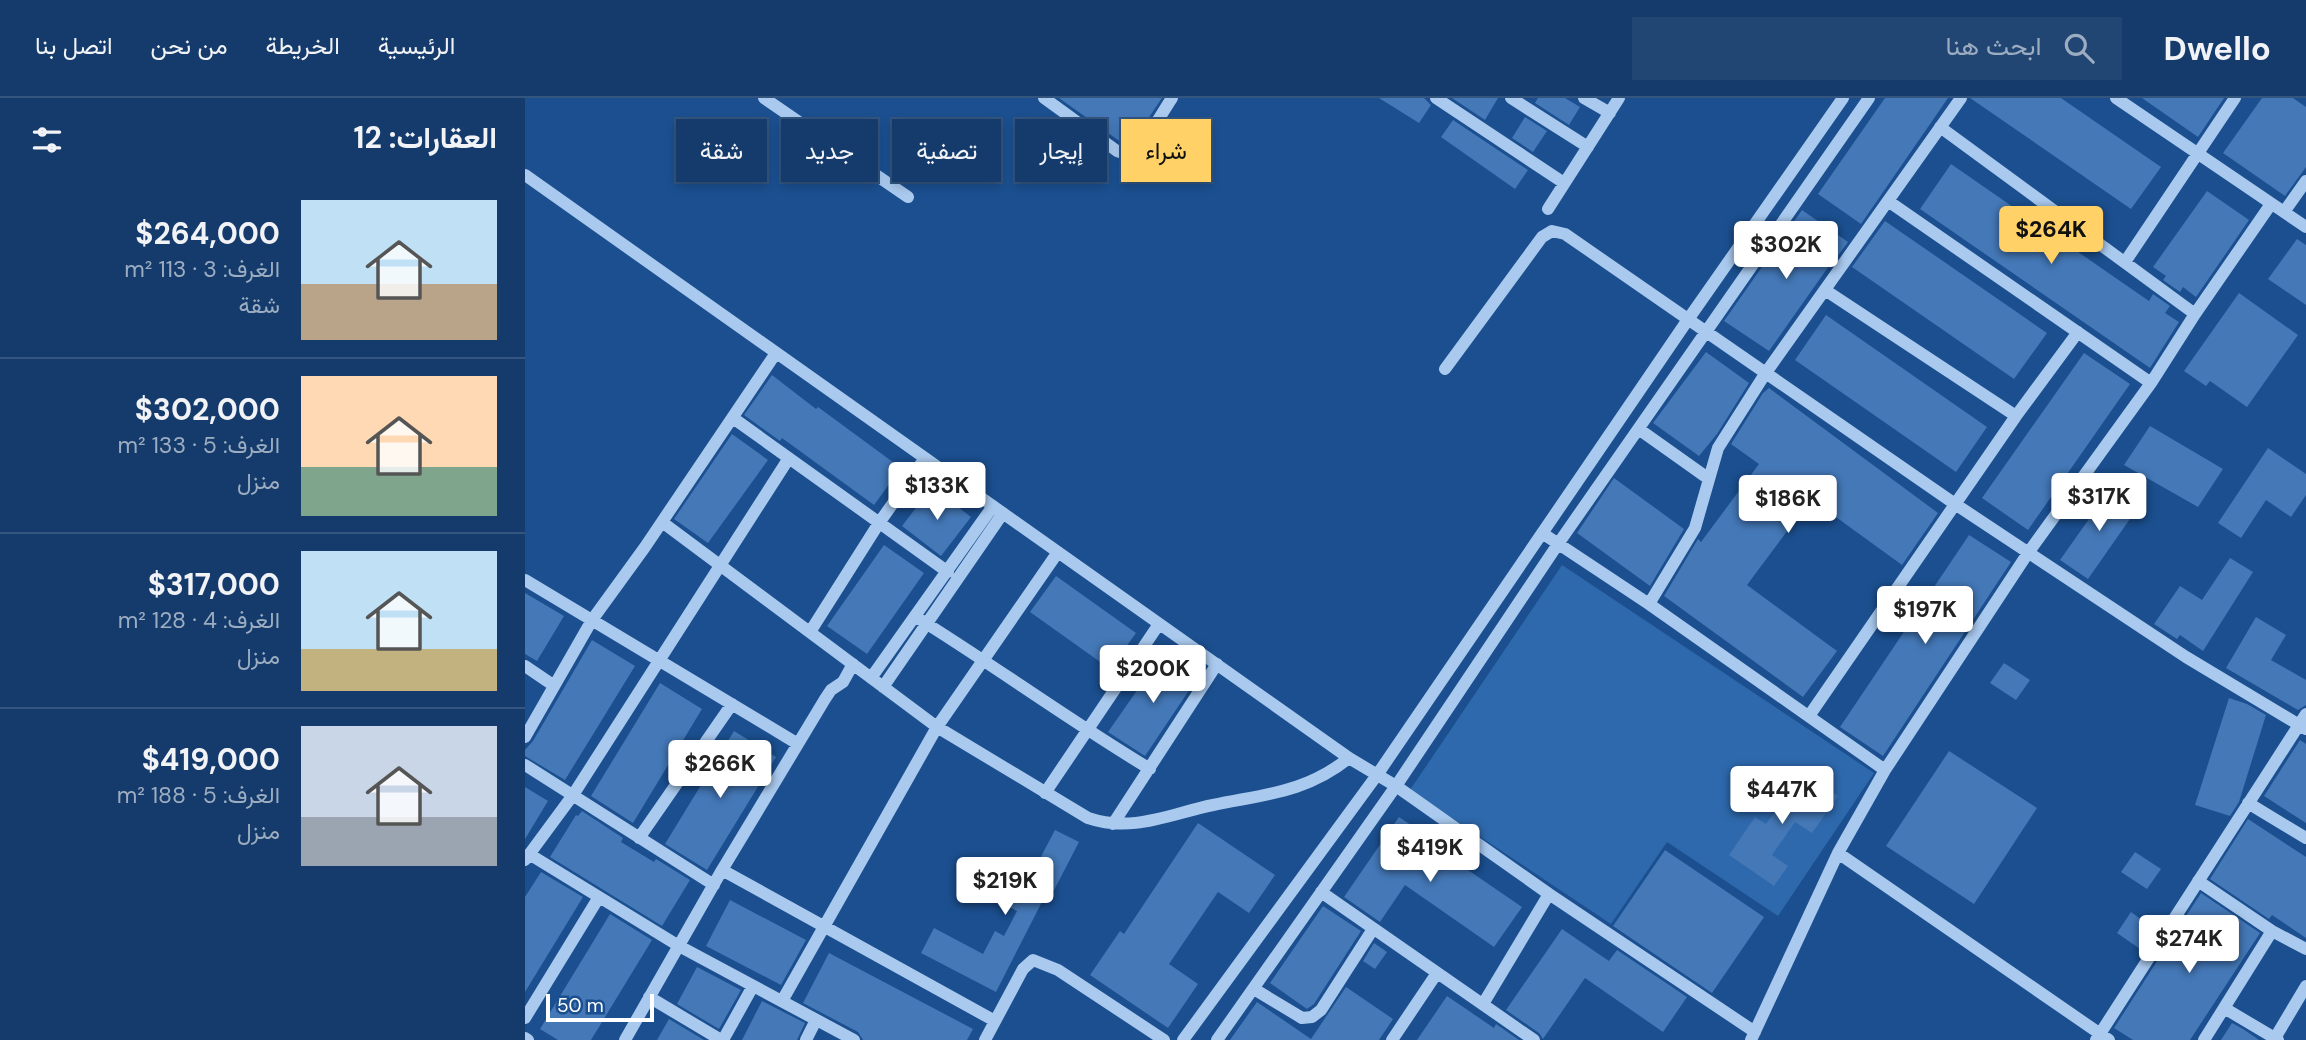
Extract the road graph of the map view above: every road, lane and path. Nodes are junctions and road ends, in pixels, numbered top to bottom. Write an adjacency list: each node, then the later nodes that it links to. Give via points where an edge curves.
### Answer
1 (764, 98): 20 (street)
2 (1044, 98): 3 (street, via 1126,155 1135,150)
3 (1172, 98)
4 (1436, 98): 19 (street)
5 (1511, 98): 15 (street)
6 (1584, 98): 13 (street)
7 (1619, 98): 13 (street)
8 (1843, 98): 29 (street)
9 (1869, 98): 30 (street)
10 (1961, 98): 14 (street)
11 (2116, 98): 16 (street)
12 (2235, 98): 16 (street)
13 (1610, 113): 15 (street)
14 (1940, 127): 21 (street); 26 (street)
15 (1588, 147): 19 (street)
16 (2197, 152): 22 (street); 26 (street)
17 (525, 175): 32 (street)
18 (2306, 181): 24 (street)
19 (1564, 183): 23 (street)
20 (908, 197)
21 (1888, 201): 27 (street); 31 (street)
22 (2271, 204): 24 (street); 28 (street)
23 (1548, 209)
24 (2284, 212): 25 (street)
25 (2306, 227)
26 (2125, 262): 28 (street)
27 (1825, 290): 34 (street); 36 (street)
28 (2195, 314): 35 (street)
29 (1687, 321): 30 (street); 33 (street, via 1565,234 1548,232); 46 (street)
30 (1705, 332): 34 (street); 38 (street)
31 (2078, 332): 35 (street); 36 (street)
32 (776, 353): 37 (street); 40 (street)
33 (1445, 369)
34 (1765, 374): 41 (street, via 1718,448); 42 (street)
35 (2151, 383): 49 (street)
36 (2017, 415): 42 (street)
37 (733, 418): 39 (street); 44 (street)
38 (1640, 430): 41 (street); 47 (street)
39 (789, 458): 45 (street); 50 (street)
40 (925, 458): 43 (street); 45 (street)
41 (1709, 479): 53 (street, via 1695,528)
42 (1955, 505): 49 (street); 67 (street)
43 (998, 510): 48 (street); 51 (street); 55 (street)
44 (662, 522): 50 (street); 54 (street)
45 (879, 523): 51 (street); 57 (street)
46 (1542, 533): 47 (street); 77 (street)
47 (1558, 544): 53 (street); 78 (street)
48 (1058, 552): 56 (street); 58 (street)
49 (2028, 553): 68 (street, via 2186,657); 76 (street)
50 (720, 565): 57 (street); 59 (street)
51 (947, 572): 55 (street)
52 (525, 580): 54 (street)
53 (1649, 604): 67 (street)
54 (592, 620): 59 (street); 64 (street)
55 (921, 620): 58 (street); 63 (street); 65 (street)
56 (1159, 624): 61 (street); 70 (street)
57 (810, 632): 60 (street)
58 (984, 659): 69 (street); 70 (street)
59 (659, 661): 66 (street); 80 (street)
60 (853, 664): 63 (street); 72 (street)
61 (1217, 664): 73 (street); 75 (street)
62 (525, 666): 64 (street)
63 (871, 678): 65 (street)
64 (553, 685): 71 (street)
65 (883, 687): 69 (street)
66 (732, 705): 72 (street); 83 (street)
67 (1809, 716): 76 (street)
68 (2304, 723): 81 (street)
69 (937, 727): 79 (street); 93 (street)
70 (1088, 731): 75 (street); 79 (street)
71 (525, 737)
72 (798, 744): 87 (street)
73 (1349, 758): 77 (street); 82 (street, via 1289,790 1153,821)
74 (525, 765): 80 (street)
75 (1150, 769): 82 (street)
76 (1885, 770): 85 (street)
77 (1377, 775): 78 (street); 118 (street)
78 (1395, 786): 90 (street); 91 (street)
79 (1045, 793): 82 (street, via 1087,818)
80 (573, 795): 83 (street); 86 (street)
81 (2248, 803): 84 (street); 88 (street)
82 (1113, 824)
83 (639, 838): 89 (street)
84 (2306, 838)
85 (1838, 853): 109 (street); 110 (street)
86 (527, 857): 92 (street)
87 (722, 870): 89 (street); 93 (street)
88 (2198, 881): 95 (street); 110 (street)
89 (714, 885): 96 (street)
90 (1321, 892): 94 (street); 101 (street)
91 (1549, 894): 104 (street); 109 (street)
92 (599, 897): 96 (street); 106 (street)
93 (823, 926): 103 (street); 108 (street)
94 (1373, 929): 98 (street); 101 (street, via 1312,1017 1302,1018)
95 (2272, 931): 97 (street); 105 (street)
96 (679, 946): 99 (street); 102 (street)
97 (2306, 949)
98 (1437, 973): 104 (street); 120 (street)
99 (753, 986): 103 (street); 113 (street)
100 (2306, 986): 111 (street)
101 (1254, 989): 119 (street)
102 (649, 997): 112 (street); 113 (street)
103 (782, 1001): 107 (street)
104 (1483, 1004): 121 (street)
105 (2224, 1008): 111 (street); 122 (street)
106 (525, 1018)
107 (816, 1020): 114 (street); 115 (street)
108 (995, 1021): 116 (street); 117 (street, via 1023,969 1037,960)
109 (1753, 1036)
110 (2102, 1038)
111 (2277, 1039)
112 (625, 1040)
113 (722, 1040)
114 (806, 1040)
115 (854, 1040)
116 (985, 1040)
117 (1164, 1040)
118 (1183, 1040)
119 (1217, 1040)
120 (1392, 1040)
121 (1534, 1040)
122 (2204, 1040)

